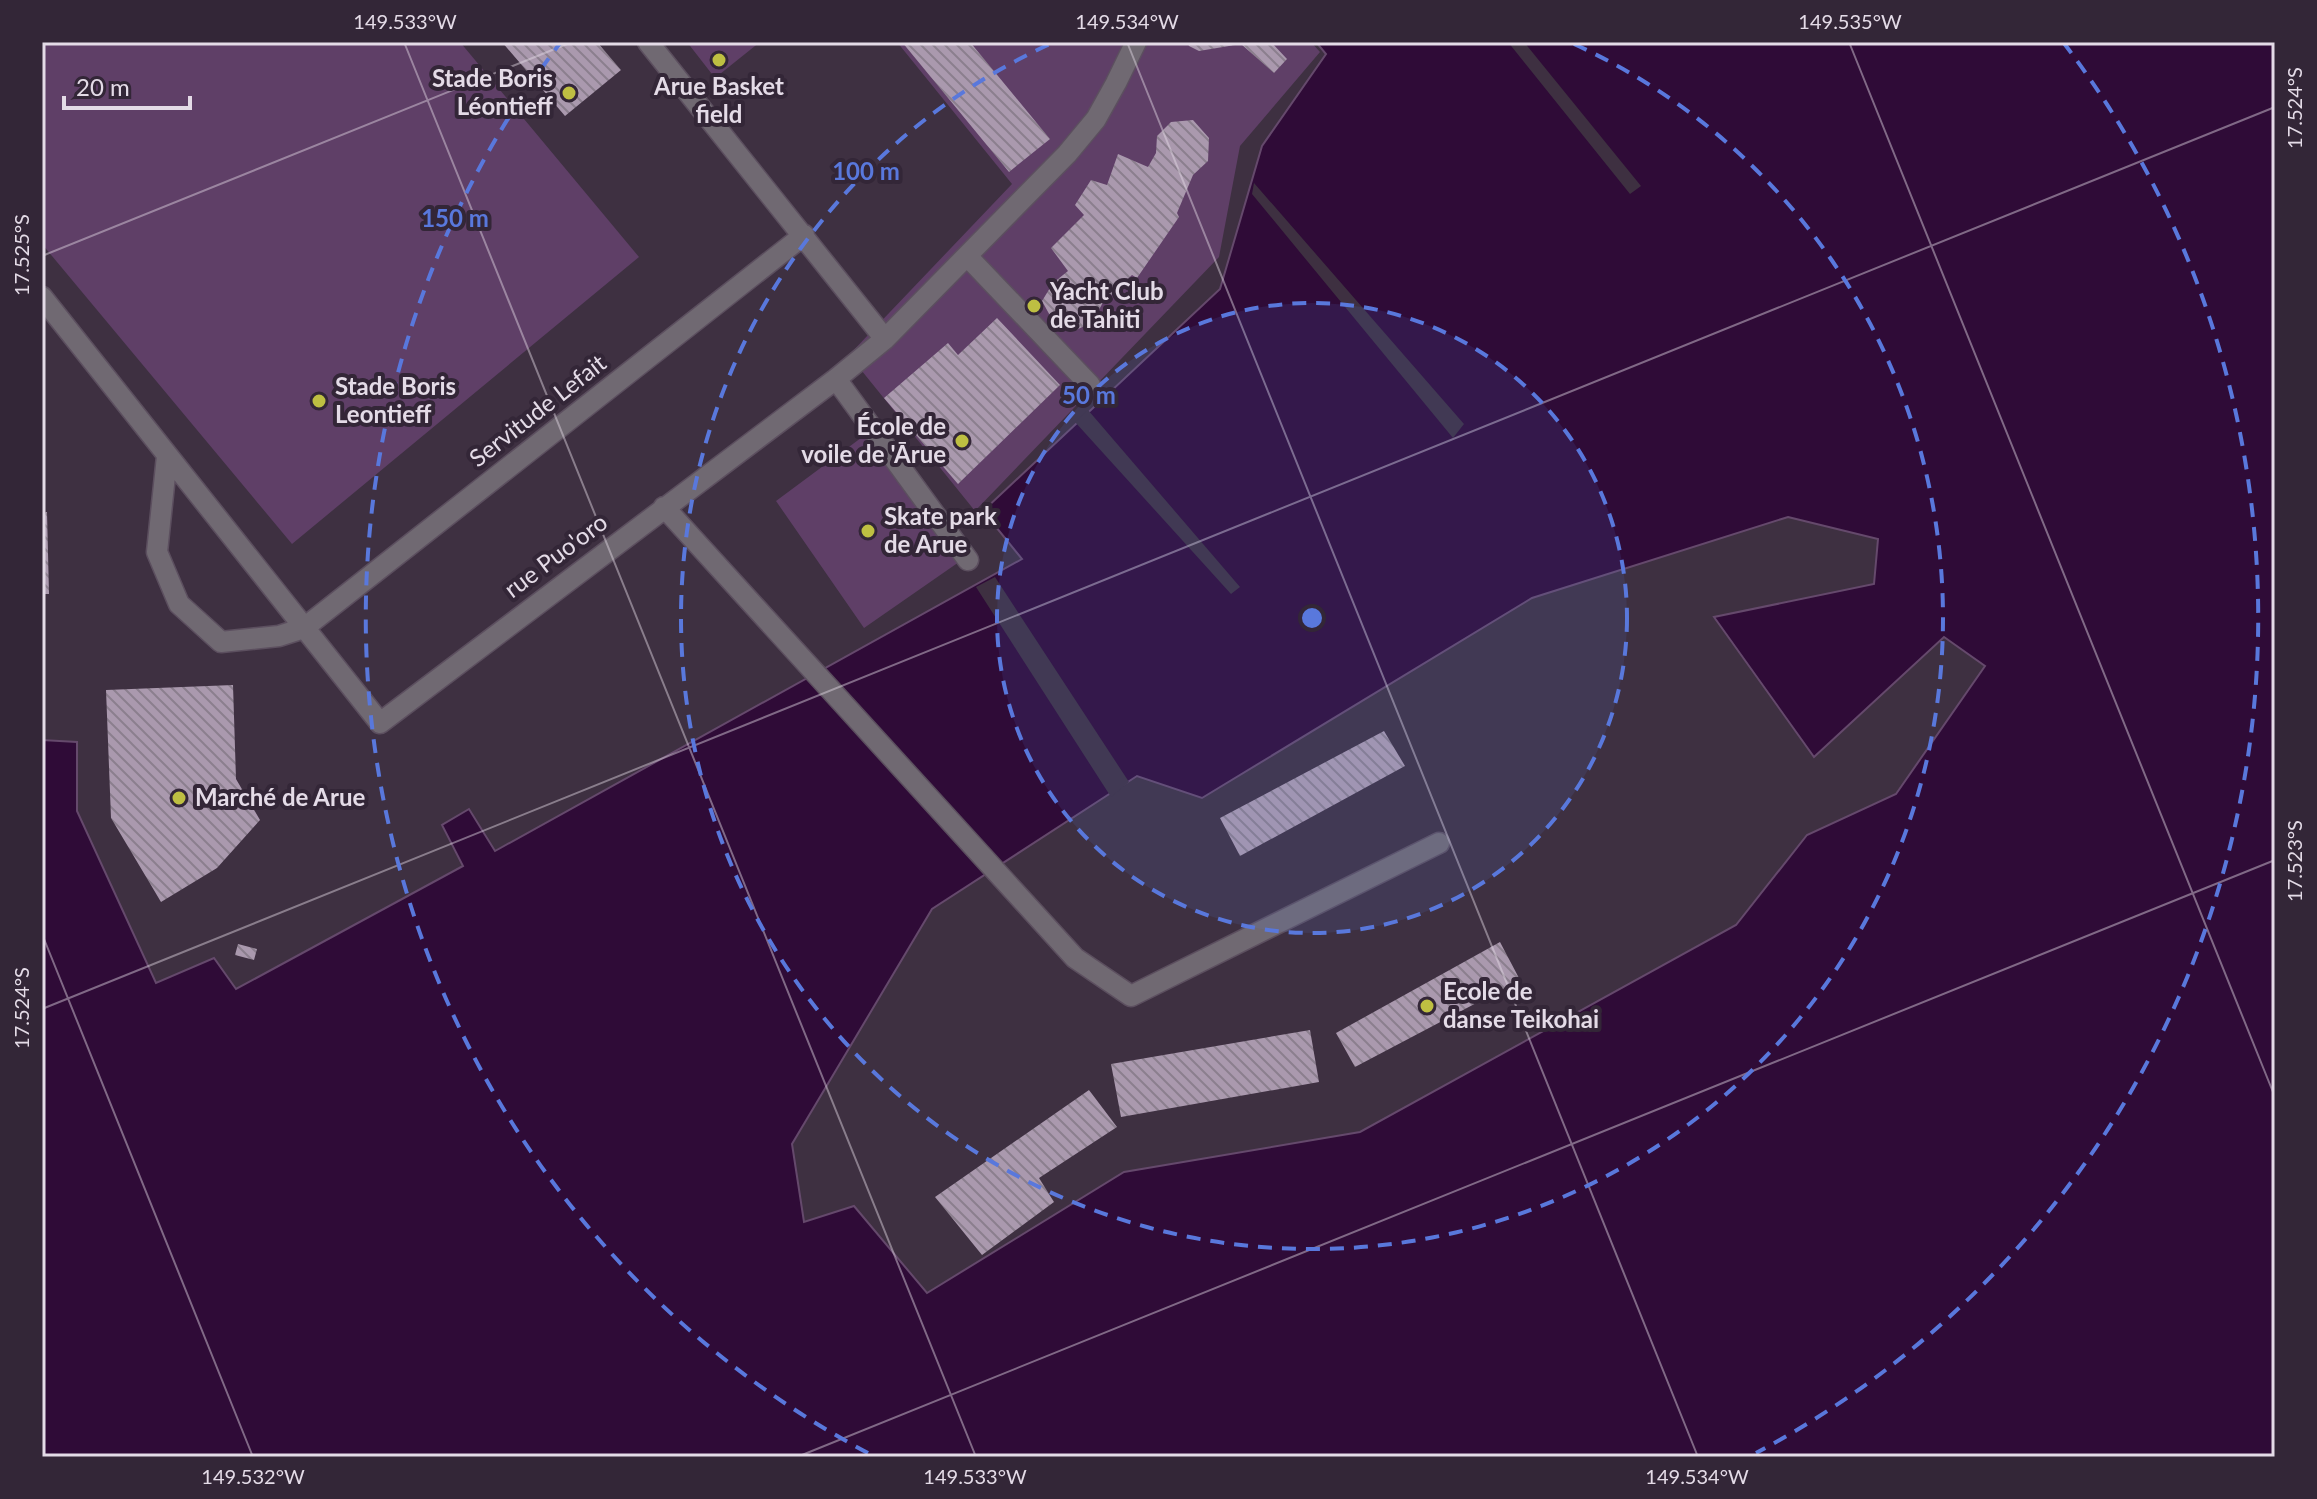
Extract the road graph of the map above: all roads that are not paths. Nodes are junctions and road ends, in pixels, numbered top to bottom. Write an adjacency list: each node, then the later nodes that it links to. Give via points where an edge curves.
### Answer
1 (648, 42): 3 (street)
2 (1136, 42): 4 (street, rue Puo'oro, via 1096,119)
3 (804, 235): 6 (street); 12 (street, Servitude Lefait)
4 (968, 257): 6 (street, rue Puo'oro); 8 (street)
5 (42, 297): 9 (street, rue Puo'oro)
6 (885, 339): 7 (street, rue Puo'oro)
7 (836, 379): 10 (street, rue Puo'oro); 11 (street)
8 (1090, 385)
9 (167, 456): 12 (street, rue Puo'oro); 12 (street, via 157,552 179,604 221,642)
10 (664, 507): 12 (street, rue Puo'oro, via 380,723); 13 (street, via 1075,958 1131,996)
11 (968, 560)
12 (304, 628)
13 (1439, 843)

